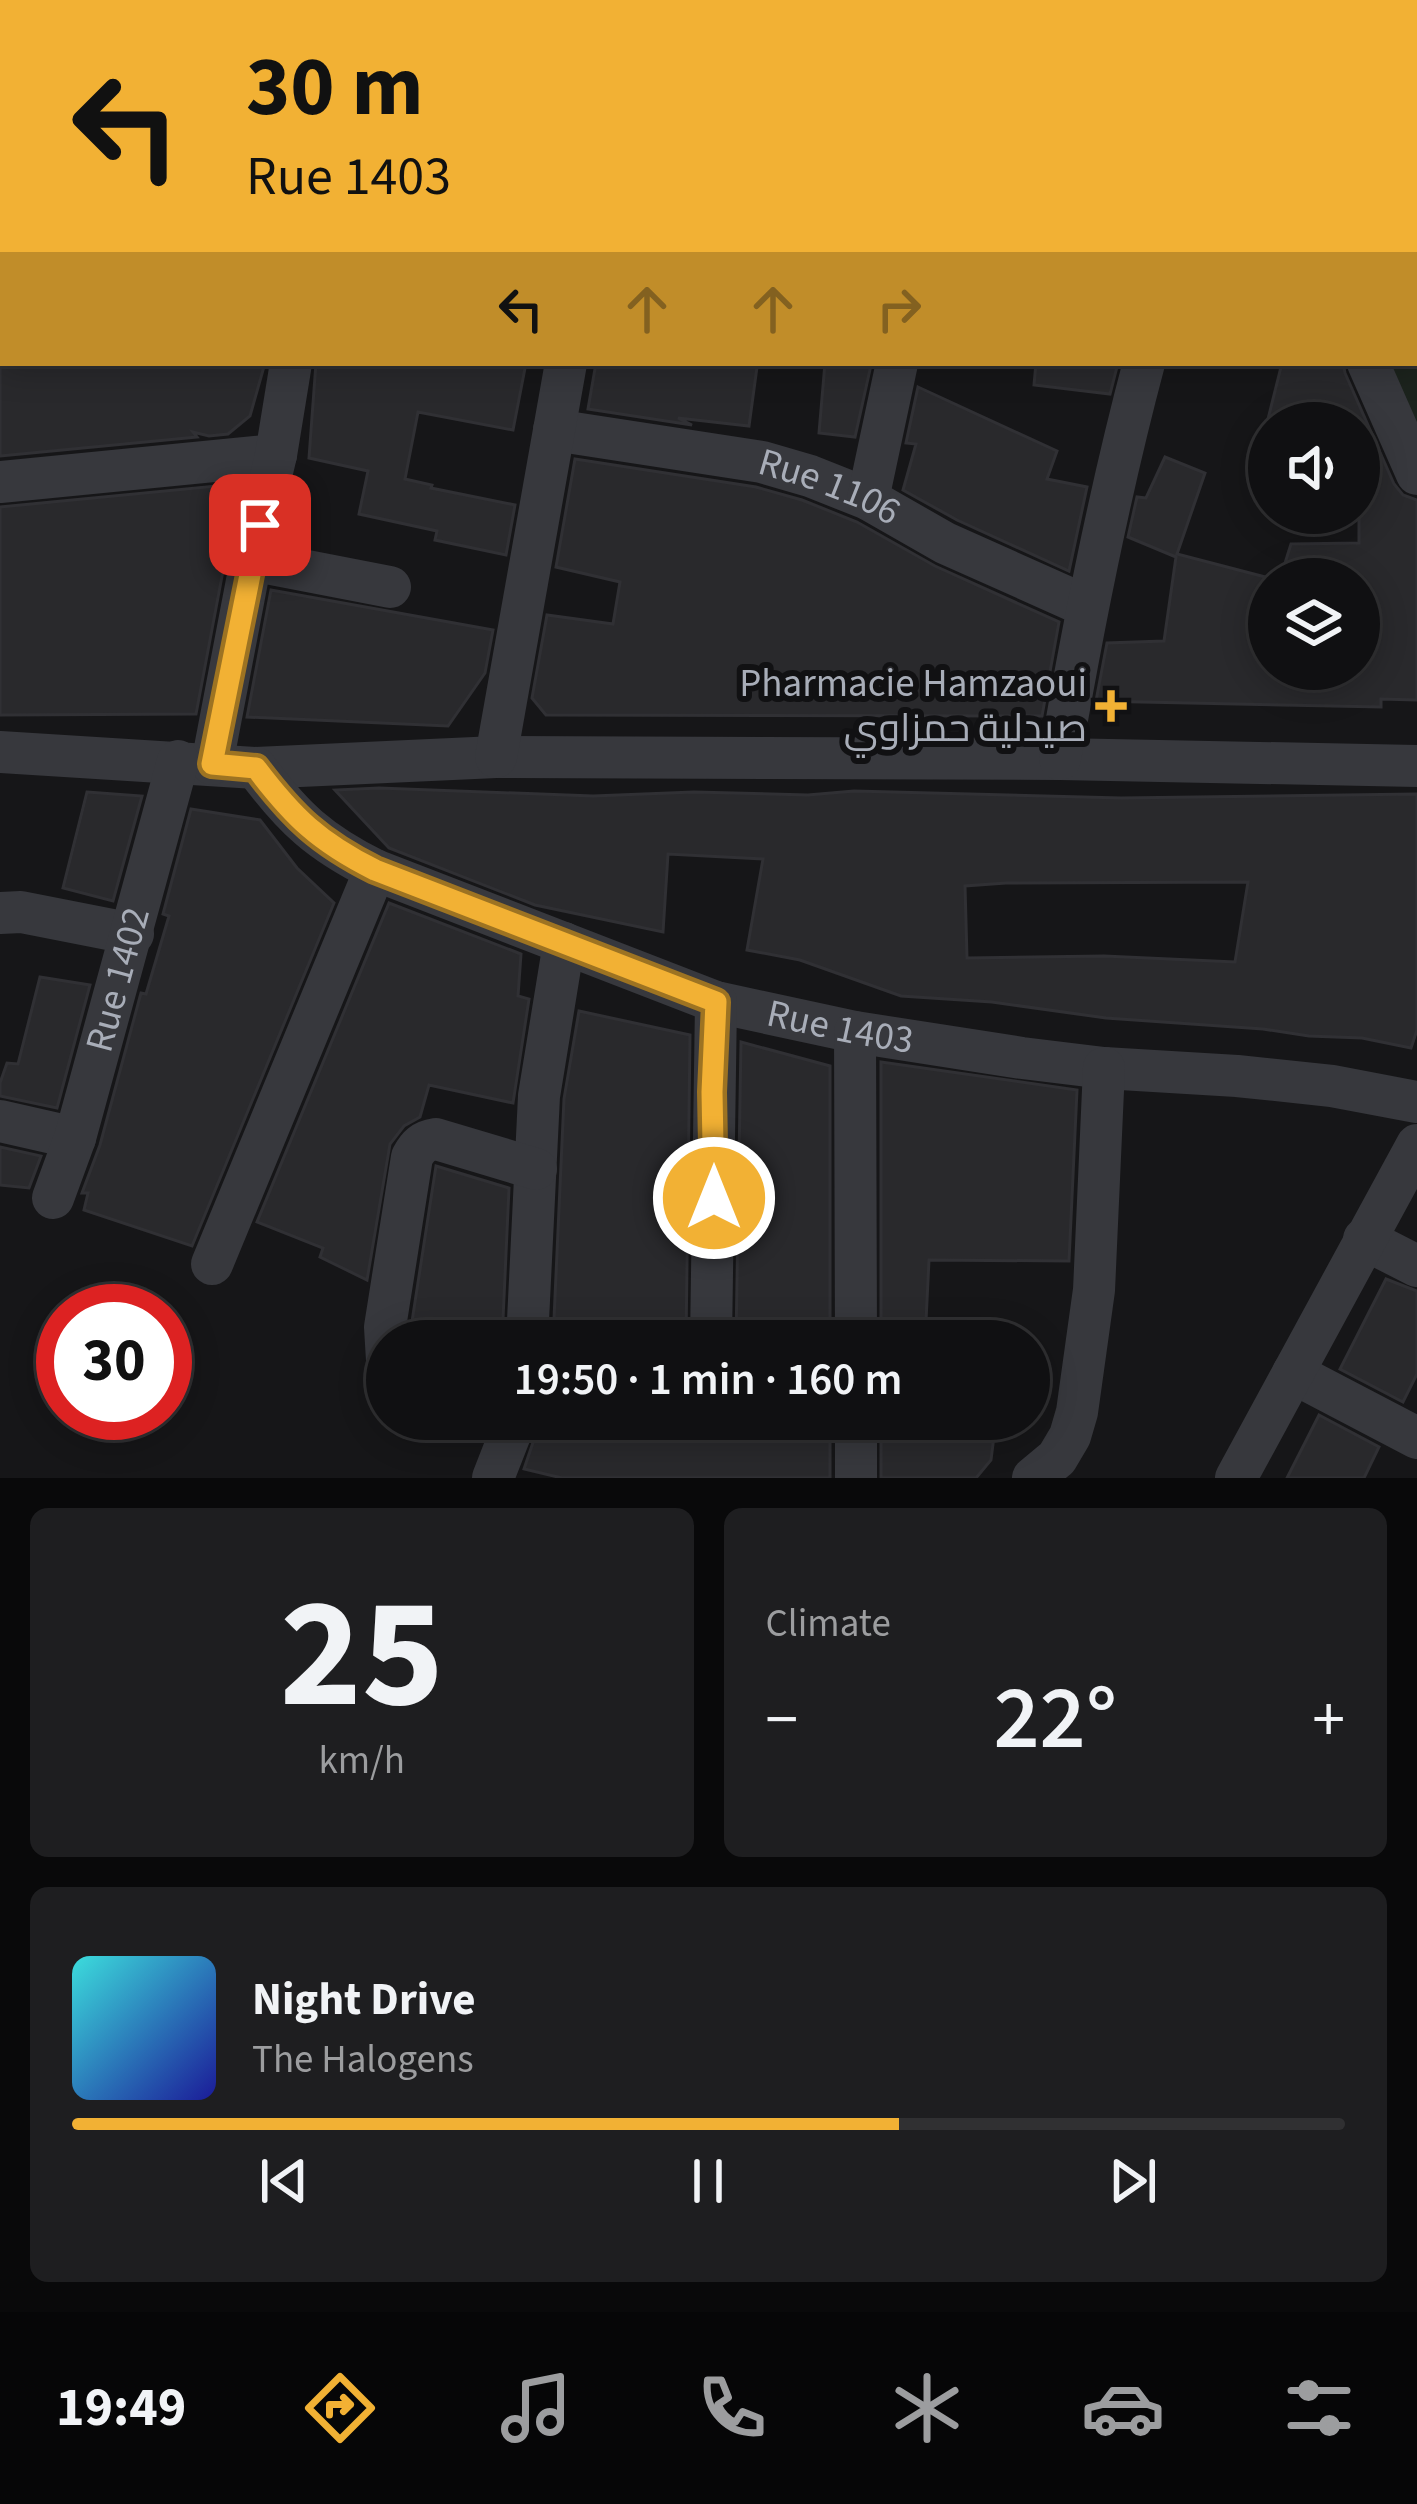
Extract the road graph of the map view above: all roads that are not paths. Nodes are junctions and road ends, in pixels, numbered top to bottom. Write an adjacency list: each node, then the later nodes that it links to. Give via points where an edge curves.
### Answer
1 (291, 366): 7 (street, Rue 1402)
2 (565, 366): 6 (street)
3 (896, 366): 10 (street)
4 (1143, 366): 13 (street)
5 (1369, 366): 8 (street)
6 (554, 430): 10 (street, Rue 1106, via 762,462); 15 (street)
7 (276, 455): 9 (street); 11 (street, Rue 1402)
8 (1417, 474)
9 (0, 482)
10 (868, 499): 13 (street, Rue 1106)
11 (251, 560): 12 (street); 17 (street, Rue 1402)
12 (390, 587)
13 (1086, 606): 16 (street)
14 (0, 752): 17 (street)
15 (496, 757): 16 (street); 19 (street)
16 (1060, 759): 18 (street)
17 (195, 763): 19 (street); 22 (street, Rue 1402)
18 (1417, 766)
19 (256, 768): 20 (street, Rue 1403, via 313,834)
20 (375, 870): 23 (street, Rue 1403); 34 (street)
21 (0, 913): 22 (street)
22 (133, 934): 29 (street, Rue 1402)
23 (564, 944): 24 (street, Rue 1403); 31 (street, via 543,1060)
24 (716, 1002): 25 (street, Rue 1403); 38 (street)
25 (855, 1032): 26 (street, Rue 1403); 39 (street)
26 (1104, 1068): 27 (street, Rue 1403, via 1332,1086); 46 (street, via 1094,1290 1077,1412 1057,1458)
27 (1417, 1102)
28 (0, 1121): 29 (street)
29 (75, 1138): 32 (street, Rue 1402)
30 (1417, 1145): 33 (street)
31 (536, 1169): 36 (street, via 436,1139 418,1147); 37 (street)
32 (53, 1198)
33 (1364, 1239): 35 (street); 40 (street)
34 (212, 1264)
35 (1417, 1266)
36 (386, 1320)
37 (528, 1320)
38 (711, 1320)
39 (856, 1320)
40 (1293, 1373): 41 (street); 47 (street)
41 (1417, 1438)
42 (511, 1440): 44 (street)
43 (856, 1440): 45 (street)
44 (501, 1477)
45 (856, 1478)
46 (1033, 1478)
47 (1236, 1478)

